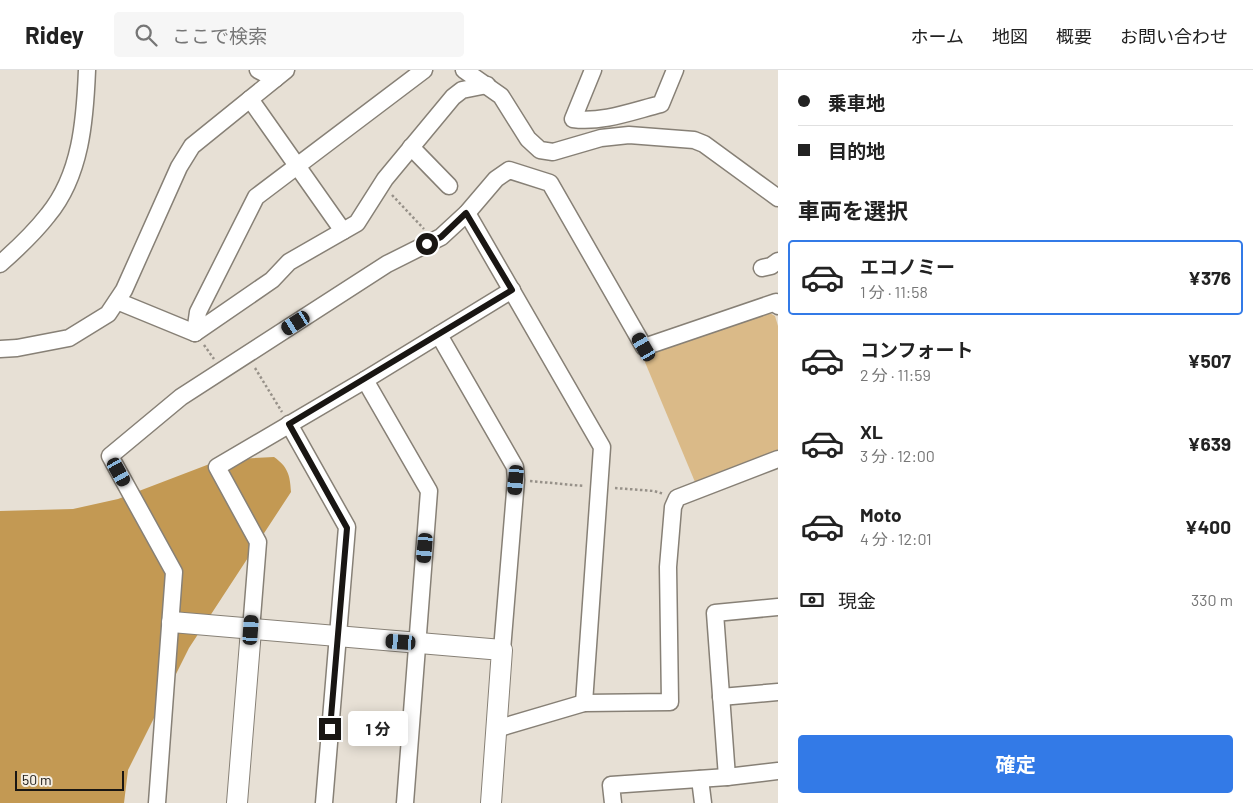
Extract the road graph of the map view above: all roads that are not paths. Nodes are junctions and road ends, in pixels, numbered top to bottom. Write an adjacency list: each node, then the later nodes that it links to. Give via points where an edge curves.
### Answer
1 (87, 70): 17 (street, via 84,128 64,190 50,214)
2 (258, 70): 7 (street)
3 (424, 70): 11 (street)
4 (464, 70): 8 (street)
5 (593, 70): 6 (street, via 574,119 618,115 660,104)
6 (675, 70)
7 (281, 75): 9 (street)
8 (487, 85): 10 (street, via 462,90 453,97); 13 (street, via 501,96 528,139 540,150 553,152 601,138 630,135 694,140)
9 (250, 99): 11 (street); 20 (street, via 192,146)
10 (411, 146): 12 (street); 15 (street, via 357,224)
11 (297, 164): 15 (street); 22 (street, via 256,197 198,312)
12 (449, 186)
13 (778, 198)
14 (466, 213): 19 (street); 21 (street, via 508,170 550,183 644,347 776,302); 29 (street, via 441,237 386,264 181,397 110,456 174,572)
15 (343, 231): 22 (street, via 290,262 272,280)
16 (778, 261): 18 (street)
17 (0, 264)
18 (762, 268)
19 (512, 290): 23 (street); 36 (street, via 602,447)
20 (117, 301): 22 (street); 24 (street, via 108,314 69,338)
21 (778, 306)
22 (195, 333)
23 (439, 335): 25 (street); 33 (street, via 515,467)
24 (0, 349)
25 (365, 380): 26 (street); 32 (street, via 429,491)
26 (289, 424): 30 (street, via 217,466 258,542); 31 (street, via 347,528)
27 (778, 460): 36 (street, via 677,498 673,507 668,567 670,702)
28 (778, 607): 35 (street, via 715,613)
29 (172, 622): 30 (street); 41 (street)
30 (251, 630): 31 (street); 42 (street)
31 (337, 637): 32 (street); 43 (street)
32 (418, 643): 33 (street); 44 (street)
33 (502, 650): 37 (street)
34 (778, 692): 35 (street)
35 (721, 697): 39 (street)
36 (584, 703): 37 (street)
37 (496, 729): 45 (street)
38 (778, 772): 39 (street)
39 (727, 778): 40 (street)
40 (700, 779): 46 (street, via 611,785); 47 (street)
41 (157, 803)
42 (237, 803)
43 (324, 803)
44 (405, 803)
45 (491, 803)
46 (613, 803)
47 (702, 803)

